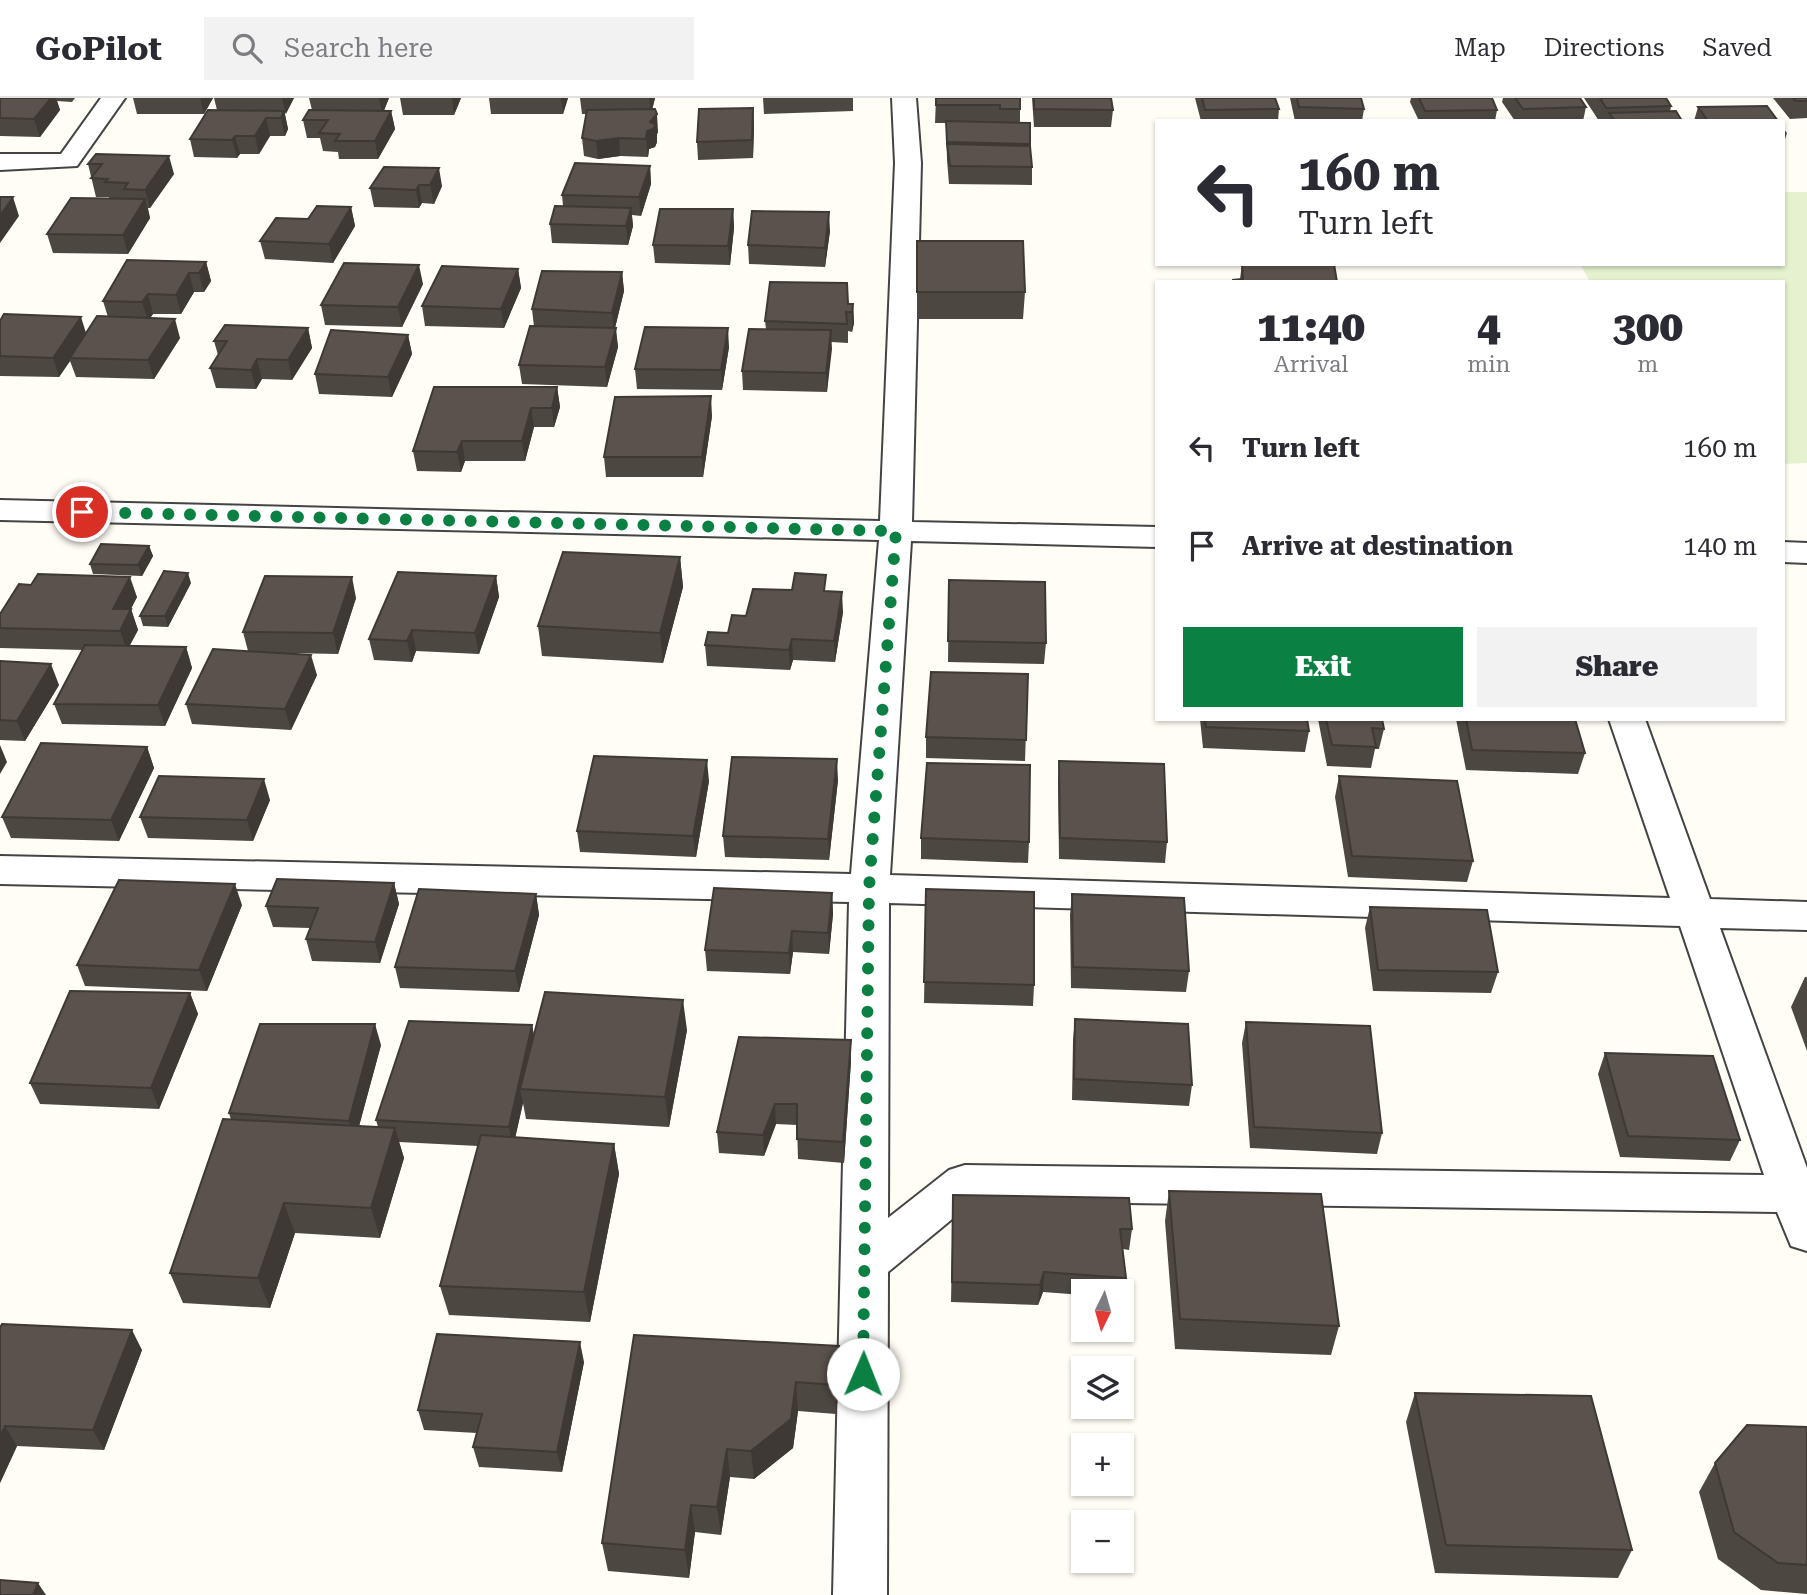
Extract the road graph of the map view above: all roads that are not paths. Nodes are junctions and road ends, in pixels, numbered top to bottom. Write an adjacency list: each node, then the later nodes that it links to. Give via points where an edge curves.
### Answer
1 (113, 98): 3 (street, via 68,161)
2 (904, 98): 5 (street, via 908,163)
3 (0, 162)
4 (0, 510): 5 (street)
5 (896, 531): 6 (street); 11 (street)
6 (1155, 537)
7 (1785, 552): 8 (street)
8 (1807, 553)
9 (1628, 721): 12 (street)
10 (0, 870): 11 (street)
11 (869, 888): 12 (street); 15 (street)
12 (1694, 912): 13 (street); 14 (street)
13 (1807, 916)
14 (1802, 1207): 15 (street, via 965,1183)
15 (864, 1264): 16 (street)
16 (860, 1595)

